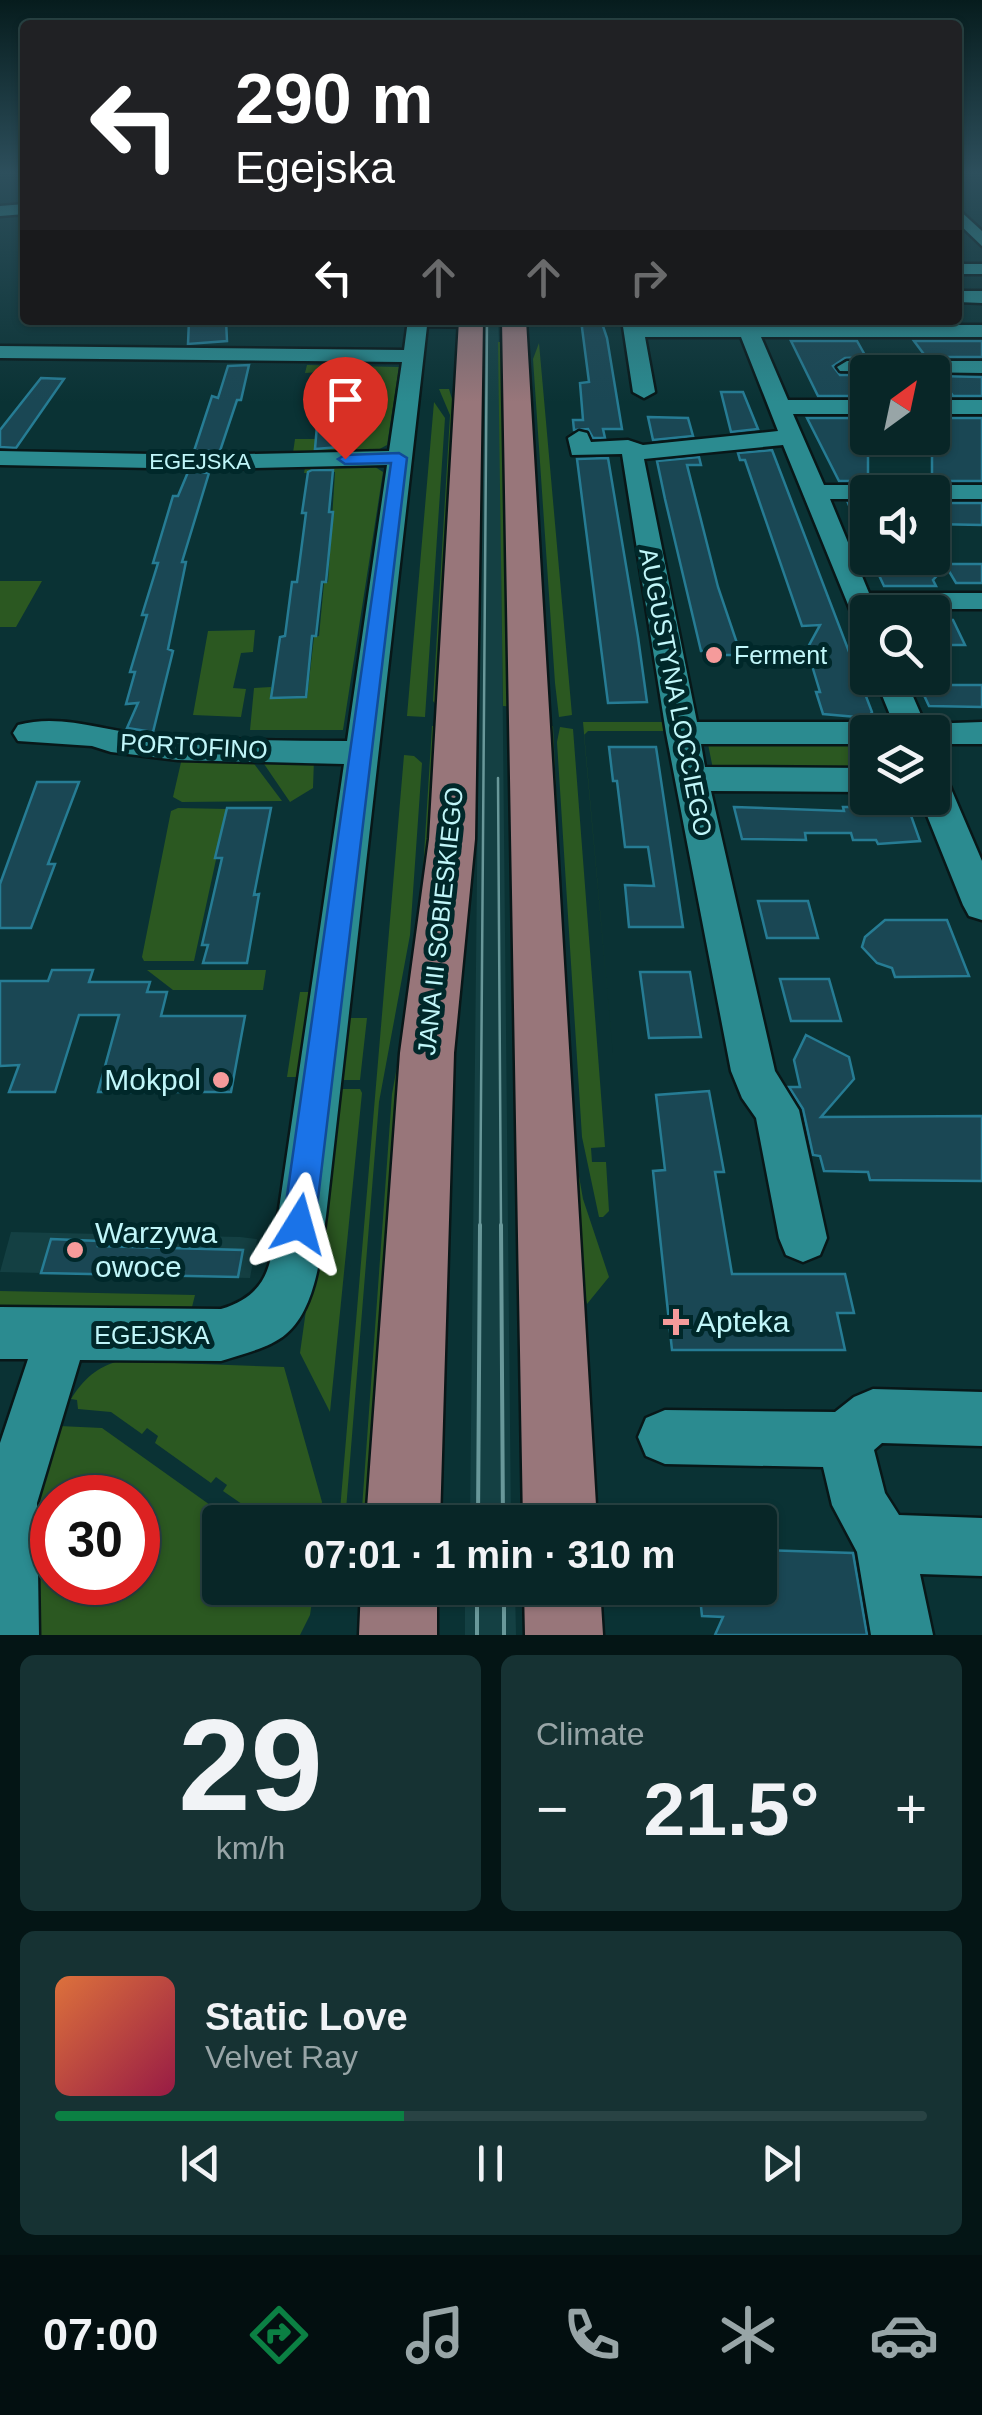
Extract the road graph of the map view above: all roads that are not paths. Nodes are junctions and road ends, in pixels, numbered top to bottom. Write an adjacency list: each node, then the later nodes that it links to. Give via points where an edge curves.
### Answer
1 (417, 325): 9 (street, EGEJSKA)
2 (471, 325): 44 (main road, JANA III SOBIESKIEGO, via 451,850 427,1053)
3 (514, 325): 45 (main road)
4 (633, 325): 5 (street); 13 (street)
5 (746, 326): 6 (street); 15 (street)
6 (826, 331): 7 (street); 10 (street)
7 (982, 332)
8 (0, 352): 9 (street)
9 (412, 356): 22 (street, EGEJSKA)
10 (848, 367): 11 (street); 12 (street)
11 (982, 367)
12 (850, 371)
13 (644, 392)
14 (850, 405): 15 (street)
15 (778, 407): 18 (street)
16 (950, 407): 17 (street)
17 (982, 407)
18 (790, 437): 20 (street); 23 (street)
19 (580, 444): 20 (street)
20 (640, 452): 29 (street, AUGUSTYNA LOCCIEGO, via 632,457)
21 (0, 458): 22 (street, EGEJSKA)
22 (399, 458): 33 (street, EGEJSKA)
23 (814, 492): 24 (street); 25 (street)
24 (982, 492)
25 (856, 595)
26 (982, 600): 27 (street)
27 (950, 603)
28 (29, 733): 33 (street, PORTOFINO, via 96,735 146,747)
29 (682, 733): 30 (street); 34 (street, AUGUSTYNA LOCCIEGO)
30 (850, 733)
31 (950, 733): 32 (street)
32 (982, 733)
33 (360, 752): 40 (street, EGEJSKA, via 309,1156 285,1290 271,1314 221,1335)
34 (691, 779): 35 (street); 38 (street, AUGUSTYNA LOCCIEGO, via 756,1084 777,1110)
35 (850, 780)
36 (945, 815): 37 (street)
37 (982, 905)
38 (803, 1238)
39 (0, 1333): 40 (street, EGEJSKA)
40 (62, 1334): 46 (street)
41 (982, 1419): 43 (street, via 874,1416)
42 (665, 1437): 43 (street)
43 (844, 1440): 47 (street, via 860,1505)
44 (404, 1505)
45 (559, 1505)
46 (5, 1516): 51 (street)
47 (884, 1543): 48 (street); 54 (street)
48 (982, 1547)
49 (399, 1605): 52 (main road)
50 (563, 1605): 53 (main road)
51 (8, 1635)
52 (398, 1635)
53 (564, 1635)
54 (902, 1635)

